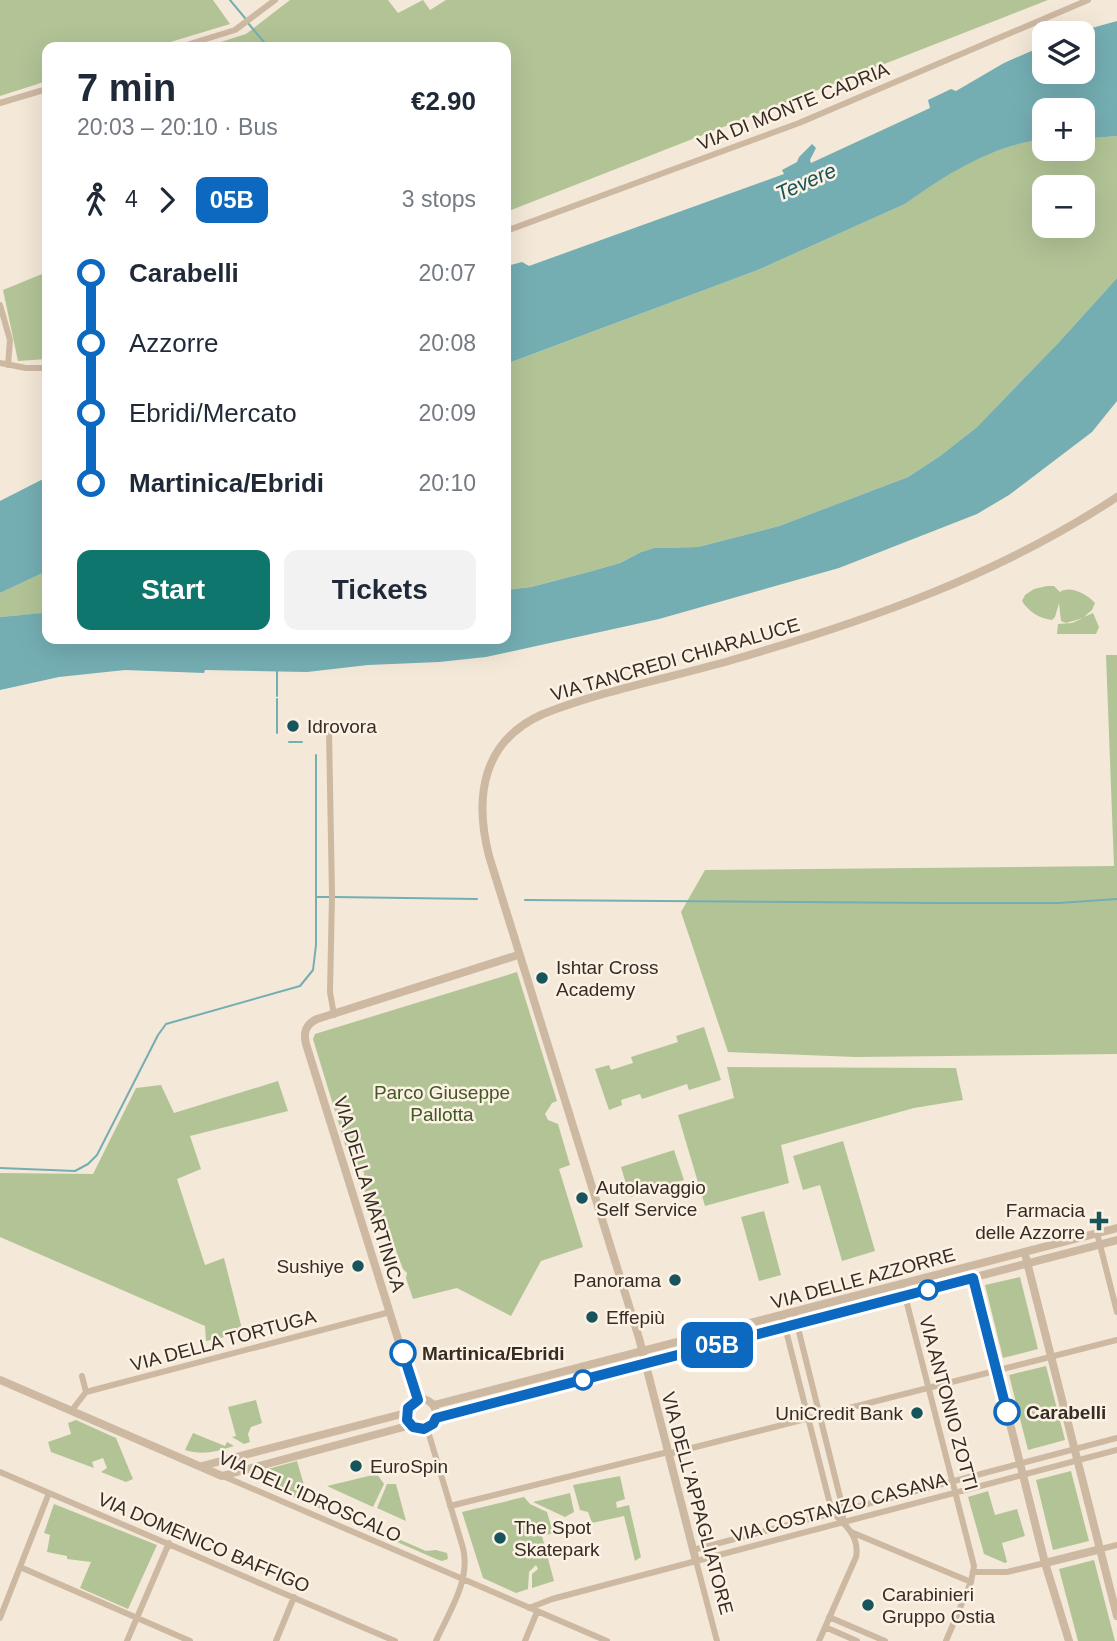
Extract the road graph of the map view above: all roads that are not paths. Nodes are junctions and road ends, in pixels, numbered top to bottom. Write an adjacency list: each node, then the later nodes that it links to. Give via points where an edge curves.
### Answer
1 (275, 0): 3 (street, via 235,30)
2 (1088, 0): 6 (street, VIA DI MONTE CADRIA, via 799,124)
3 (196, 42)
4 (42, 90): 5 (street)
5 (0, 103)
6 (511, 229)
7 (0, 305): 9 (street, via 10,340)
8 (0, 363): 9 (street)
9 (8, 365): 10 (street)
10 (42, 368)
11 (1117, 497): 13 (street, VIA TANCREDI CHIARALUCE, via 1020,554 921,598 776,647 551,711 514,732 488,769 481,814)
12 (330, 731): 14 (street, via 330,992)
13 (518, 955): 14 (street, VIA DELLA MARTINICA); 15 (street, VIA TANCREDI CHIARALUCE)
14 (334, 1014): 26 (street, VIA DELLA MARTINICA, via 312,1022 305,1038)
15 (548, 1053): 33 (street, VIA DELL'APPAGLIATORE)
16 (1117, 1228): 17 (street, VIA DELLE AZZORRE)
17 (1097, 1233): 19 (street); 20 (street, VIA DELLE AZZORRE)
18 (1117, 1240): 19 (street, VIA DELLE AZZORRE)
19 (1100, 1244): 21 (street, VIA DELLE AZZORRE); 28 (street)
20 (1024, 1252): 21 (street); 22 (street, VIA DELLE AZZORRE)
21 (1027, 1264): 23 (street, VIA DELLE AZZORRE); 34 (street)
22 (970, 1266): 23 (street, VIA DELLE AZZORRE); 24 (street, VIA DELLE AZZORRE)
23 (973, 1278): 25 (street, VIA DELLE AZZORRE); 36 (street)
24 (902, 1284): 25 (street, VIA ANTONIO ZOTTI); 27 (street, VIA DELLE AZZORRE)
25 (905, 1296): 30 (street, VIA DELLE AZZORRE); 41 (street, VIA ANTONIO ZOTTI)
26 (390, 1312): 43 (street, VIA DELLA TORTUGA); 44 (street, VIA DELLA MARTINICA)
27 (794, 1312): 29 (street, VIA DELLE AZZORRE); 30 (street)
28 (1117, 1312)
29 (782, 1315): 31 (street); 33 (street, VIA DELLE AZZORRE)
30 (797, 1324): 31 (street, VIA DELLE AZZORRE); 49 (street)
31 (785, 1328): 35 (street, VIA DELLE AZZORRE); 51 (street)
32 (1117, 1340): 34 (street)
33 (642, 1352): 35 (street, VIA DELL'APPAGLIATORE); 37 (street, VIA DELLE AZZORRE)
34 (1051, 1356): 36 (street); 57 (street)
35 (646, 1364): 40 (street, VIA DELLE AZZORRE); 60 (street, VIA DELL'APPAGLIATORE)
36 (997, 1371): 41 (street); 62 (street)
37 (562, 1373): 40 (street); 42 (street, VIA DELLE AZZORRE)
38 (82, 1376): 43 (street)
39 (0, 1380): 47 (street, VIA DELL'IDROSCALO)
40 (565, 1385): 45 (street, VIA DELLE AZZORRE)
41 (929, 1388): 49 (street); 68 (street, VIA ANTONIO ZOTTI)
42 (494, 1390): 45 (street); 46 (street, VIA DELLE AZZORRE)
43 (86, 1392): 47 (street)
44 (418, 1400): 46 (street); 48 (street)
45 (497, 1403): 50 (street, VIA DELLE AZZORRE)
46 (434, 1405): 50 (street)
47 (72, 1410): 64 (street, VIA DELL'IDROSCALO)
48 (406, 1413): 52 (street); 54 (street)
49 (820, 1416): 51 (street); 72 (street)
50 (436, 1418): 53 (street)
51 (808, 1419): 60 (street); 73 (street)
52 (411, 1425): 53 (street); 56 (street)
53 (427, 1429): 71 (street)
54 (331, 1432): 56 (street); 59 (street)
55 (1117, 1438): 57 (street, VIA COSTANZO CASANA)
56 (335, 1446): 63 (street)
57 (1075, 1449): 61 (street); 62 (street, VIA COSTANZO CASANA)
58 (1117, 1450): 61 (street, VIA COSTANZO CASANA)
59 (257, 1451): 63 (street); 64 (street)
60 (668, 1453): 71 (street); 79 (street, VIA DELL'APPAGLIATORE)
61 (1078, 1461): 66 (street, VIA COSTANZO CASANA); 78 (street)
62 (1019, 1463): 66 (street); 68 (street, VIA COSTANZO CASANA)
63 (261, 1465): 67 (street)
64 (201, 1466): 67 (street, VIA DELL'IDROSCALO)
65 (0, 1472): 70 (street, VIA DOMENICO BAFFIGO)
66 (1022, 1475): 69 (street, VIA COSTANZO CASANA); 81 (street)
67 (222, 1476): 84 (street, VIA DELL'IDROSCALO)
68 (953, 1481): 69 (street, VIA ANTONIO ZOTTI); 72 (street, VIA COSTANZO CASANA)
69 (956, 1491): 74 (street, VIA COSTANZO CASANA); 83 (street, VIA ANTONIO ZOTTI)
70 (49, 1493): 76 (street, VIA DOMENICO BAFFIGO); 82 (street)
71 (450, 1506): 84 (street, via 465,1557)
72 (843, 1510): 73 (street, VIA COSTANZO CASANA); 74 (street)
73 (832, 1512): 74 (street); 79 (street, VIA COSTANZO CASANA)
74 (843, 1522): 75 (street); 80 (street, VIA COSTANZO CASANA)
75 (851, 1532): 85 (street); 91 (street, via 857,1554)
76 (169, 1543): 87 (street, VIA DOMENICO BAFFIGO); 93 (street)
77 (1117, 1545): 78 (street)
78 (1101, 1549): 81 (street); 86 (street)
79 (693, 1550): 80 (street, VIA DELL'APPAGLIATORE)
80 (696, 1561): 88 (street, VIA COSTANZO CASANA); 105 (street, VIA DELL'APPAGLIATORE)
81 (1045, 1563): 83 (street, via 1007,1572); 110 (street)
82 (20, 1567): 92 (street); 93 (street)
83 (974, 1572): 85 (street)
84 (463, 1580): 88 (street, VIA DELL'IDROSCALO); 102 (street)
85 (971, 1582): 109 (street)
86 (1115, 1595): 90 (street)
87 (294, 1597): 100 (street); 101 (street, VIA DOMENICO BAFFIGO)
88 (529, 1608): 89 (street, VIA DELL'IDROSCALO)
89 (537, 1612): 103 (street); 104 (street, VIA DELL'IDROSCALO)
90 (1117, 1616)
91 (829, 1617): 94 (street); 95 (street)
92 (0, 1618)
93 (136, 1618): 98 (street); 99 (street)
94 (850, 1626): 96 (street); 97 (street)
95 (825, 1627): 96 (street); 106 (street)
96 (846, 1636): 107 (street)
97 (872, 1639): 108 (street)
98 (127, 1641)
99 (190, 1641)
100 (276, 1641)
101 (395, 1641)
102 (436, 1641)
103 (525, 1641)
104 (607, 1641)
105 (718, 1641)
106 (819, 1641)
107 (857, 1641)
108 (885, 1641)
109 (946, 1641)
110 (1069, 1641)

